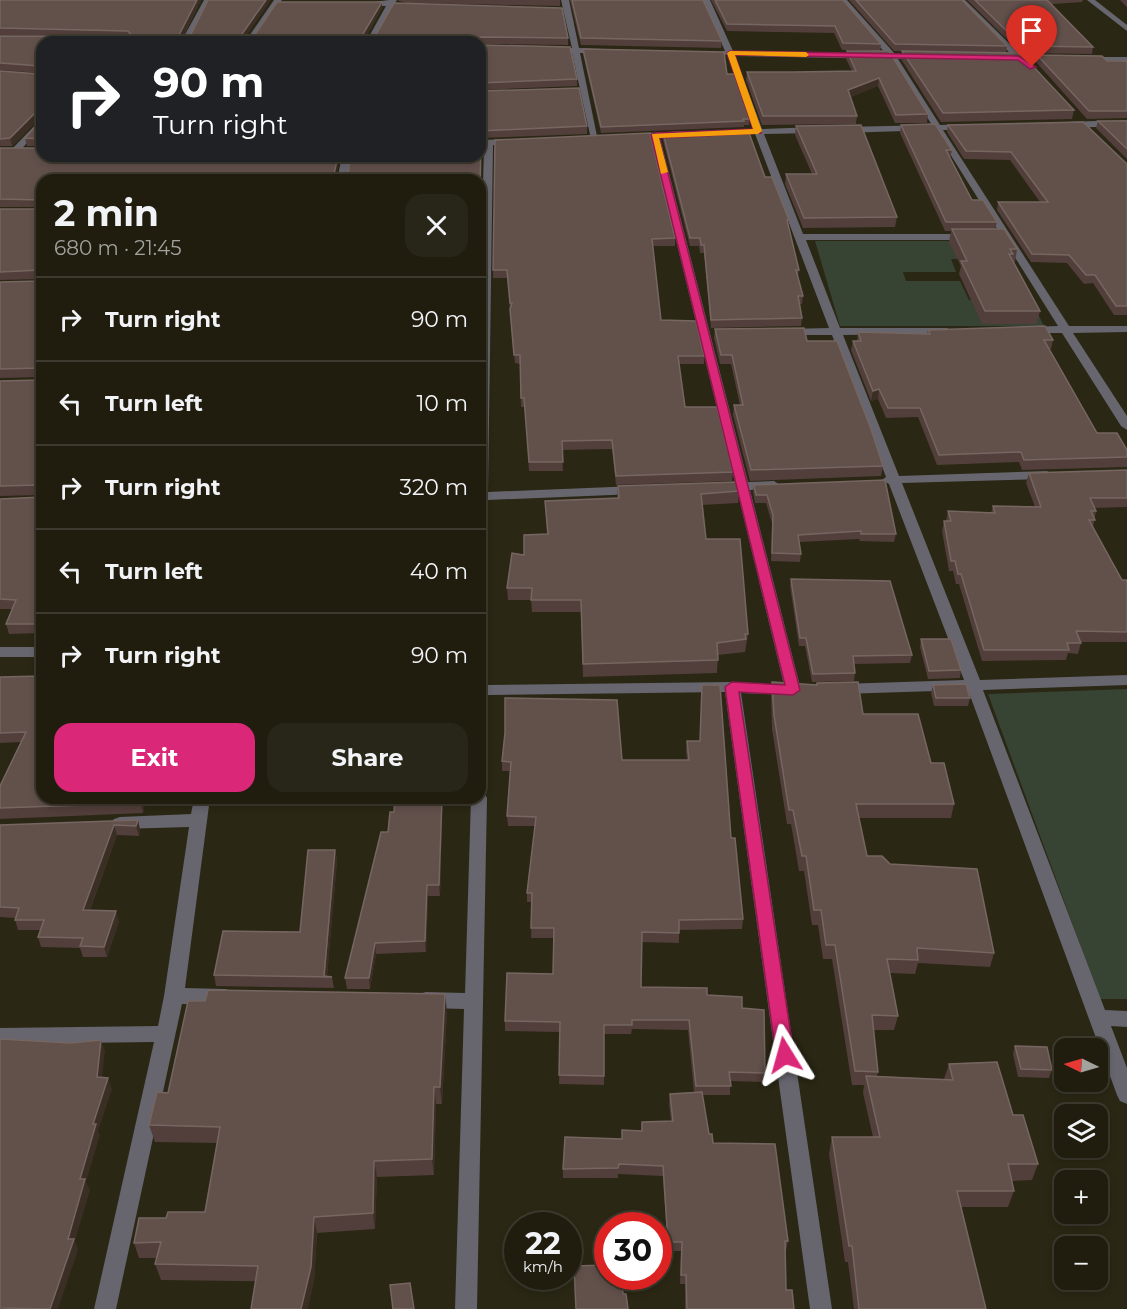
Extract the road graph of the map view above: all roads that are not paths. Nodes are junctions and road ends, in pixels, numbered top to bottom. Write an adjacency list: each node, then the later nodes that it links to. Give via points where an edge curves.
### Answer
1 (208, 0): 15 (street)
2 (565, 0): 13 (street)
3 (706, 0): 21 (street)
4 (843, 0): 22 (street)
5 (961, 0): 25 (street)
6 (1091, 0): 14 (street)
7 (276, 2): 9 (street); 16 (street)
8 (392, 2): 10 (street); 11 (street); 17 (street)
9 (286, 4)
10 (356, 4)
11 (418, 8)
12 (556, 10): 13 (street)
13 (567, 10): 19 (street)
14 (1127, 28)
15 (188, 36)
16 (253, 36)
17 (373, 36)
18 (544, 50): 19 (street)
19 (577, 50): 20 (street); 31 (street)
20 (612, 51)
21 (725, 53): 22 (street); 41 (street)
22 (892, 56): 23 (street); 38 (street)
23 (930, 57)
24 (997, 58): 25 (street)
25 (1019, 58): 26 (street); 29 (street)
26 (1070, 58)
27 (1082, 58): 28 (street)
28 (1127, 59)
29 (1032, 67)
30 (574, 90): 31 (street)
31 (585, 90): 47 (street, via 600,139)
32 (1076, 116): 34 (street)
33 (1127, 123): 34 (street)
34 (1084, 124): 35 (street); 42 (street)
35 (1050, 125)
36 (983, 127): 38 (street)
37 (36, 128): 50 (street, via 11,151)
38 (938, 128): 40 (street); 52 (street)
39 (826, 130): 41 (street)
40 (837, 130)
41 (758, 131): 43 (street); 53 (street)
42 (1091, 131)
43 (735, 132)
44 (689, 134): 45 (street)
45 (655, 135): 46 (street); 66 (street, via 709,333)
46 (625, 137)
47 (583, 140)
48 (525, 142): 49 (street)
49 (486, 143)
50 (33, 151)
51 (996, 236): 52 (street)
52 (1008, 236): 57 (street)
53 (799, 237): 54 (street); 60 (street)
54 (985, 237)
55 (1127, 329): 57 (street)
56 (1021, 330): 57 (street)
57 (1066, 330): 61 (street)
58 (963, 331): 60 (street)
59 (770, 332): 60 (street)
60 (837, 332): 63 (street)
61 (1127, 426)
62 (1058, 475): 63 (street)
63 (895, 480): 64 (street); 73 (street)
64 (872, 481)
65 (789, 484): 66 (street)
66 (742, 486): 67 (street); 74 (street, via 799,690)
67 (707, 488)
68 (647, 490): 69 (street)
69 (486, 496)
70 (0, 652): 71 (street)
71 (36, 652)
72 (1127, 680): 73 (street)
73 (974, 685): 75 (street); 85 (street)
74 (732, 687): 76 (street); 92 (street)
75 (827, 689)
76 (486, 690)
77 (201, 804): 79 (street)
78 (479, 804): 84 (street)
79 (198, 820): 80 (street); 81 (street)
80 (105, 823)
81 (174, 996): 82 (street); 87 (street)
82 (244, 997)
83 (406, 1000): 84 (street)
84 (476, 1001): 91 (street)
85 (1098, 1018): 86 (street); 89 (street)
86 (1127, 1019)
87 (166, 1034): 88 (street); 90 (street)
88 (0, 1036)
89 (1127, 1095)
90 (105, 1309)
91 (466, 1309)
92 (821, 1309)

